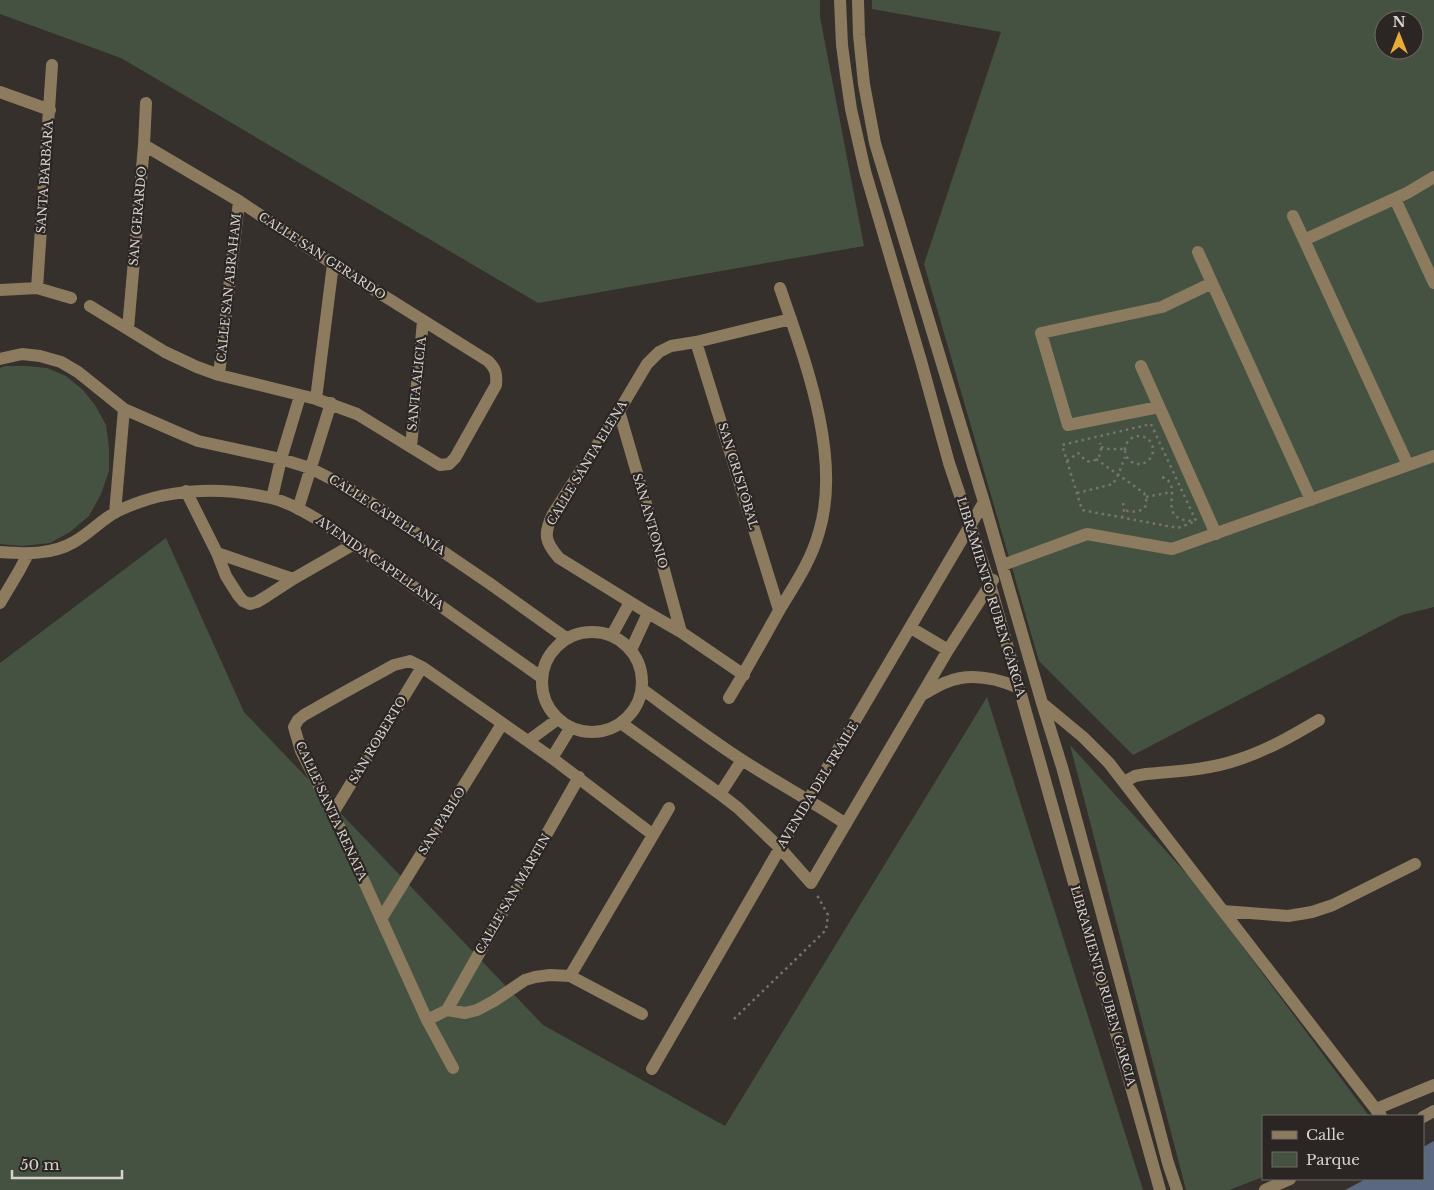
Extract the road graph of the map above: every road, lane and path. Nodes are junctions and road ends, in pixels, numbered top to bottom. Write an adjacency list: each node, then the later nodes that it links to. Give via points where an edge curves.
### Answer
1 (840, 0): 61 (street, LIBRAMIENTO RUBEN GARCIA, via 846,75 865,171 949,463)
2 (858, 0): 54 (street, LIBRAMIENTO RUBEN GARCIA, via 864,84 875,143)
3 (52, 65): 6 (street, SANTA BARBARA)
4 (0, 92): 6 (street)
5 (146, 103): 7 (street, SAN GERARDO)
6 (50, 110): 17 (street, SANTA BARBARA)
7 (144, 145): 10 (street, CALLE SAN GERARDO); 24 (street, SAN GERARDO)
8 (1434, 177): 9 (street)
9 (1395, 199): 12 (street); 16 (street)
10 (239, 201): 14 (street, CALLE SAN GERARDO); 28 (street, CALLE SAN ABRAHAM)
11 (1294, 216): 12 (street)
12 (1304, 240): 44 (street)
13 (1198, 252): 15 (street)
14 (332, 264): 23 (street, CALLE SAN GERARDO); 30 (street)
15 (1212, 283): 32 (street, via 1162,307 1041,333 1068,425); 53 (street)
16 (1434, 283)
17 (37, 288): 19 (street); 20 (street)
18 (780, 288): 22 (street)
19 (0, 290)
20 (71, 298)
21 (90, 306): 24 (street)
22 (791, 319): 25 (street, CALLE SANTA ELENA); 72 (street, via 814,396 827,475 820,532 807,564)
23 (423, 321): 36 (street, SANTA ALICIA); 36 (street, CALLE SAN GERARDO, via 494,366 496,385 455,458 446,465 435,463)
24 (128, 329): 28 (street, via 165,352)
25 (696, 342): 34 (street, CALLE SANTA ELENA, via 671,346 659,352 647,364); 72 (street, SAN CRISTÓBAL)
26 (0, 359): 33 (street, CALLE CAPELLANÍA, via 22,354 61,362)
27 (1141, 366): 32 (street)
28 (219, 375): 29 (street)
29 (300, 396): 30 (street); 41 (street)
30 (316, 399): 31 (street)
31 (331, 403): 36 (street); 45 (street)
32 (1159, 408): 62 (street)
33 (124, 409): 41 (street, CALLE CAPELLANÍA, via 198,441); 58 (street)
34 (619, 411): 70 (street, CALLE SANTA ELENA, via 553,514 546,531 547,541 559,558); 75 (street, SAN ANTONIO)
35 (1100, 443): 37 (path)
36 (411, 447)
37 (1101, 447): 38 (path); 42 (path)
38 (1124, 449): 39 (path); 39 (path, via 1128,440 1137,436 1150,441 1153,450 1143,464 1134,464)
39 (1125, 455): 46 (path)
40 (1434, 456): 44 (street)
41 (282, 459): 45 (street, CALLE CAPELLANÍA); 52 (street)
42 (1096, 459): 43 (path, via 1086,461 1078,453); 46 (path)
43 (1067, 461): 50 (path); 60 (path, via 1062,445 1151,424)
44 (1408, 465): 53 (street)
45 (310, 468): 56 (street); 77 (street, CALLE CAPELLANÍA, via 343,484)
46 (1118, 475): 50 (path, via 1113,484); 51 (path)
47 (1162, 477): 49 (path, via 1169,480)
48 (186, 491): 52 (street, AVENIDA CAPELLANÍA, via 227,491); 58 (street, AVENIDA CAPELLANÍA, via 133,504); 65 (street)
49 (1172, 492): 51 (path); 60 (path, via 1173,512 1182,519)
50 (1077, 493): 59 (path, via 1082,510)
51 (1146, 497): 57 (path, via 1145,507 1141,510)
52 (272, 498): 56 (street, AVENIDA CAPELLANÍA)
53 (1311, 500): 62 (street)
54 (984, 502): 61 (street, AVENIDA DEL FRAILE); 67 (street, LIBRAMIENTO RUBEN GARCIA)
55 (1123, 502): 57 (path)
56 (298, 509): 63 (street, AVENIDA CAPELLANÍA)
57 (1124, 510): 59 (path)
58 (116, 512): 66 (street, AVENIDA CAPELLANÍA, via 74,542 56,550)
59 (1122, 518): 60 (path, via 1178,528)
60 (1196, 521)
61 (970, 525): 69 (street, LIBRAMIENTO RUBEN GARCIA); 74 (street, AVENIDA DEL FRAILE)
62 (1216, 534): 67 (street, via 1172,549 1087,534)
63 (354, 544): 68 (street); 82 (street, AVENIDA CAPELLANÍA)
64 (0, 552): 66 (street, AVENIDA CAPELLANÍA)
65 (217, 553): 68 (street); 68 (street, via 238,596 250,604)
66 (28, 554): 71 (street)
67 (1003, 565): 69 (street); 87 (street, LIBRAMIENTO RUBEN GARCIA)
68 (293, 579)
69 (990, 584): 79 (street); 83 (street, LIBRAMIENTO RUBEN GARCIA)
70 (630, 602): 73 (street, CALLE SANTA ELENA); 76 (street)
71 (0, 603)
72 (780, 610): 81 (street)
73 (648, 613): 75 (street, CALLE SANTA ELENA); 78 (street)
74 (911, 628): 79 (street); 99 (street, AVENIDA DEL FRAILE)
75 (681, 632): 81 (street, CALLE SANTA ELENA)
76 (612, 635): 77 (street, via 596,631); 78 (street)
77 (566, 638): 82 (street, via 545,661)
78 (631, 650): 84 (street, via 642,675)
79 (948, 650): 85 (street)
80 (422, 667): 91 (street, CALLE SANTA RENATA); 101 (street, SAN ROBERTO); 101 (street, CALLE SANTA RENATA, via 410,661 394,665 298,720 294,727 301,751)
81 (744, 675): 86 (street)
82 (542, 677): 88 (street, via 542,692)
83 (1019, 688): 85 (street, via 988,678 958,678); 119 (street, LIBRAMIENTO RUBEN GARCIA)
84 (642, 689): 90 (street, via 631,714); 95 (street)
85 (920, 697): 102 (street)
86 (729, 698)
87 (1042, 703): 97 (street, via 1090,743); 120 (street, LIBRAMIENTO RUBEN GARCIA)
88 (558, 719): 92 (street); 93 (street)
89 (1319, 720): 97 (street, via 1273,747 1236,760 1135,776)
90 (620, 723): 92 (street, via 605,730 588,732); 98 (street)
91 (502, 724): 93 (street, CALLE SANTA RENATA); 108 (street, SAN PABLO)
92 (571, 728): 94 (street)
93 (528, 741): 94 (street, CALLE SANTA RENATA)
94 (552, 758): 96 (street, CALLE SANTA RENATA)
95 (742, 760): 98 (street); 99 (street)
96 (579, 777): 103 (street, CALLE SANTA RENATA); 110 (street, CALLE SAN MARTIN)
97 (1124, 782): 107 (street)
98 (720, 794): 104 (street)
99 (809, 800): 102 (street); 104 (street, AVENIDA DEL FRAILE)
100 (669, 808): 103 (street)
101 (333, 813): 108 (street, CALLE SANTA RENATA)
102 (846, 824): 106 (street)
103 (652, 834): 109 (street)
104 (780, 848): 106 (street); 115 (street, AVENIDA DEL FRAILE)
105 (1415, 864): 107 (street, via 1333,905 1312,912 1288,916)
106 (811, 883): 112 (path, via 828,915 826,930)
107 (1223, 911): 117 (street)
108 (381, 919): 113 (street, CALLE SANTA RENATA)
109 (570, 976): 110 (street, via 550,974 535,977 477,1010 465,1013); 111 (street)
110 (447, 1010): 113 (street)
111 (642, 1014)
112 (734, 1019)
113 (427, 1020): 114 (street, CALLE SANTA RENATA)
114 (453, 1068)
115 (652, 1069)
116 (1434, 1085): 117 (street)
117 (1378, 1113)
118 (1288, 1180): 121 (street)
119 (1160, 1190)
120 (1177, 1190)
121 (1265, 1190)

